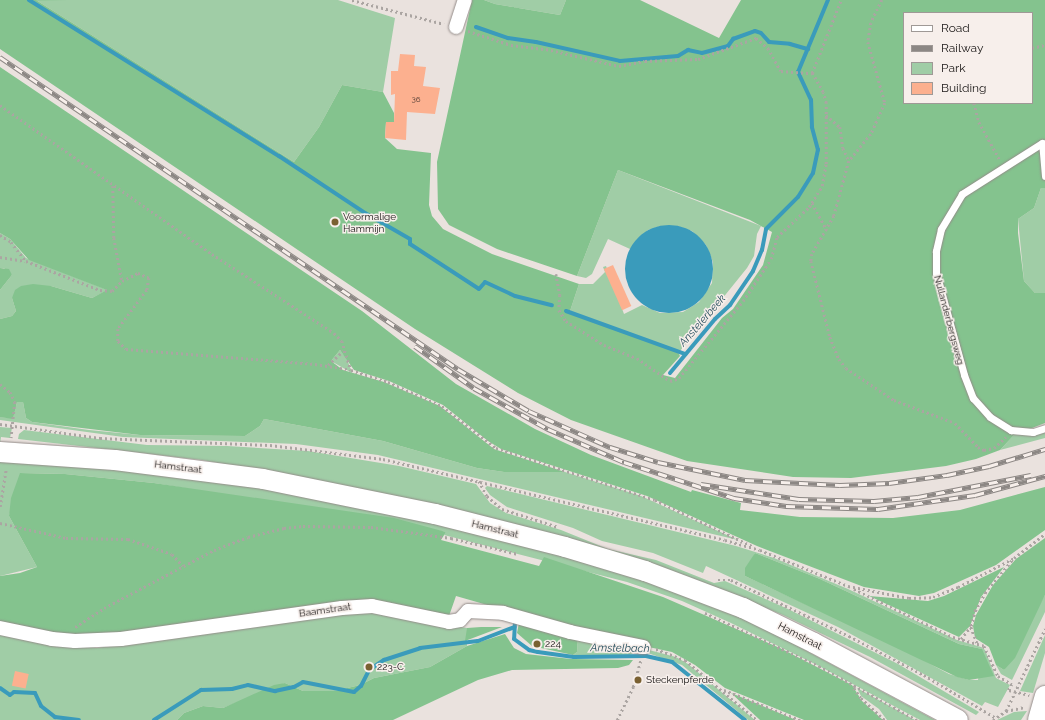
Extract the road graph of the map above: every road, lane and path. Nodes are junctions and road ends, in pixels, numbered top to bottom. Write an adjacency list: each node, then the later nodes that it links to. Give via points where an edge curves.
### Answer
1 (352, 0): 5 (path, via 401,15)
2 (465, 0): 5 (street)
3 (841, 0): 8 (path)
4 (882, 0): 12 (path, via 871,23 868,42 885,103 871,134)
5 (456, 27): 8 (path, via 511,45 546,49 619,66 645,61 698,60 756,38 768,48 781,70 788,73)
6 (1045, 45): 7 (path)
7 (1033, 48)
8 (810, 73): 11 (path, via 823,92)
9 (974, 104): 13 (path, via 979,122)
10 (0, 106): 15 (path)
11 (826, 114): 12 (path, via 840,127 843,148); 16 (path, via 826,164 822,186)
12 (849, 161): 17 (path, via 834,216)
13 (1004, 167): 14 (lane, Nullanderbergsweg, via 1042,143); 30 (lane, Nullanderbergsweg, via 962,194 951,208 941,229 936,251 936,273 964,375 974,398 990,417)
14 (1045, 176)
15 (113, 186): 22 (path, via 114,238); 23 (path, via 212,254 323,324 339,338)
16 (812, 203): 17 (path); 21 (path, via 777,237 771,259 743,301 703,352 676,380 670,381 637,358 604,345 566,321 559,310 560,296)
17 (827, 230): 30 (path, via 812,254 811,261 830,337 839,359 846,368 894,400 955,423 984,450 1002,443)
18 (0, 235): 20 (path, via 11,242)
19 (0, 258): 20 (path)
20 (26, 261): 22 (path, via 105,291 112,291)
21 (556, 274)
22 (122, 281): 24 (path, via 143,274 150,281 147,290 118,329 118,341 126,349)
23 (343, 350): 24 (path); 25 (path)
24 (328, 365): 25 (path)
25 (351, 370): 35 (path, via 401,387 442,406 496,448 655,500)
26 (0, 384): 28 (path, via 14,398)
27 (0, 424): 28 (path)
28 (14, 426): 31 (path); 35 (path, via 148,442 304,448 383,459)
29 (1045, 428): 30 (lane, Nullanderbergsweg, via 1033,432)
30 (1011, 430)
31 (4, 452): 32 (path); 57 (main road, Hamstraat, via 115,460 263,479 435,514 586,553 692,588 763,618)
32 (0, 507)
33 (0, 523): 38 (path, via 66,538 128,539 172,554)
34 (1045, 534): 37 (path)
35 (760, 550): 39 (path)
36 (521, 554): 38 (path, via 451,538 409,532 354,526 303,526 248,536)
37 (1014, 558): 39 (path, via 941,595 924,599); 41 (path, via 985,593)
38 (182, 566): 45 (path, via 104,608 75,627)
39 (848, 586): 44 (path)
40 (702, 612): 48 (path)
41 (971, 626): 44 (path); 46 (path)
42 (0, 628): 45 (street, Baamstraat)
43 (1045, 629): 50 (path)
44 (961, 639): 46 (path)
45 (75, 641): 47 (street, Baamstraat, via 121,639 372,606 449,622 460,620 468,611 503,613)
46 (977, 643): 50 (path, via 986,648 998,676 1012,684 1009,690)
47 (642, 651): 49 (path, via 667,652 685,660); 52 (path, via 638,674)
48 (855, 686): 55 (path, via 861,698); 56 (path)
49 (722, 689): 53 (path); 54 (path)
50 (1015, 692): 58 (path, via 1006,712)
51 (1045, 696): 59 (main road)
52 (617, 720)
53 (757, 720)
54 (800, 720)
55 (885, 720)
56 (917, 720)
57 (958, 720)
58 (993, 720)
59 (1038, 720)

